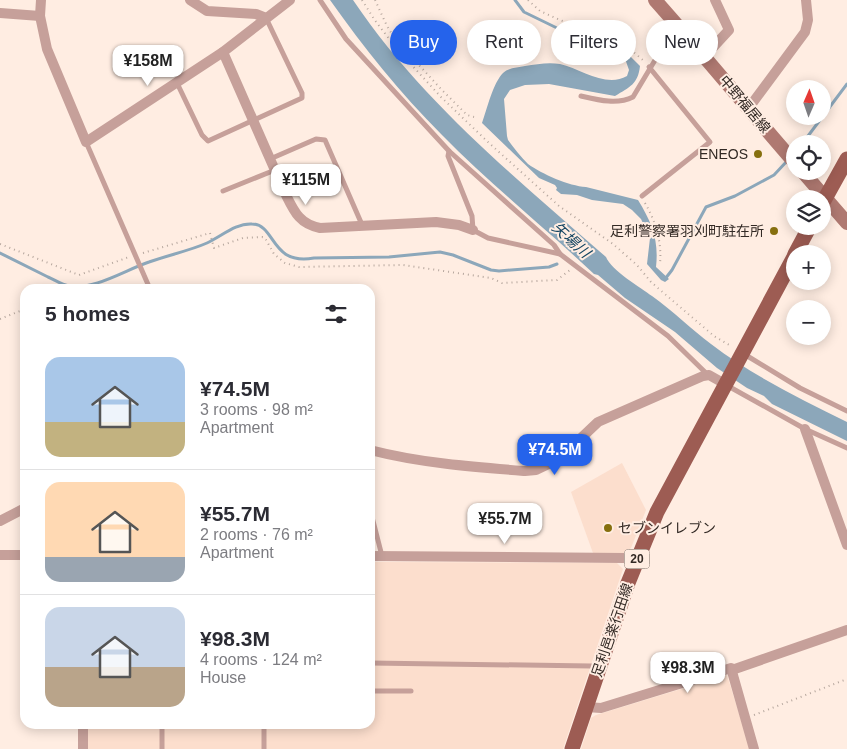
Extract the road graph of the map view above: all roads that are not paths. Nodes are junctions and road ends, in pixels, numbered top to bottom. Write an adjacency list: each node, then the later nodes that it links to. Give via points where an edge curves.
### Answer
1 (41, 0): 9 (street)
2 (190, 0): 10 (street, via 207,11 256,14)
3 (290, 0): 10 (street)
4 (320, 0): 21 (lane, via 346,39)
5 (655, 0): 11 (main road, 中野福居線)
6 (716, 0): 12 (street, via 729,30)
7 (806, 0): 18 (street, via 808,20 805,32)
8 (0, 13): 9 (street)
9 (40, 16): 20 (street, via 47,49)
10 (266, 18): 13 (street); 19 (lane, via 302,98)
11 (673, 20)
12 (718, 42)
13 (223, 52): 16 (street); 19 (street)
14 (712, 65): 18 (main road, 中野福居線)
15 (649, 67): 17 (lane, via 633,97 626,100 608,102); 28 (lane, via 710,142)
16 (177, 83): 19 (lane, via 208,141); 20 (street)
17 (581, 96)
18 (748, 109): 22 (main road, 中野福居線)
19 (254, 120): 23 (street)
20 (86, 142): 35 (lane, via 139,255)
21 (449, 152): 32 (lane, via 472,216); 33 (lane, via 554,245)
22 (786, 153)
23 (270, 159): 25 (street); 31 (lane, via 316,138 325,140)
24 (847, 159): 26 (main road)
25 (275, 170): 27 (lane); 31 (street, via 292,208 305,224 320,228)
26 (830, 190)
27 (223, 191)
28 (642, 196)
29 (831, 208): 30 (main road)
30 (847, 223)
31 (363, 227): 32 (street, via 436,222)
32 (473, 230): 33 (lane, via 488,238)
33 (560, 254): 37 (lane, via 668,336)
34 (786, 270): 36 (main road, 20)
35 (148, 284)
36 (739, 352): 38 (main road, 20); 39 (lane)
37 (708, 375): 38 (street); 42 (street, via 598,422 559,459 536,470 450,464)
38 (726, 382): 40 (lane); 51 (main road, 足利邑楽行田線 / 20, via 667,490)
39 (847, 411)
40 (805, 429): 41 (lane); 46 (street)
41 (847, 448)
42 (375, 451)
43 (20, 511): 44 (street)
44 (0, 521)
45 (375, 530): 50 (lane)
46 (847, 545)
47 (0, 555): 48 (street)
48 (20, 555)
49 (375, 556): 50 (street)
50 (382, 556): 51 (street)
51 (636, 560): 54 (main road, 足利邑楽行田線 / 20)
52 (847, 630): 55 (street)
53 (375, 663): 54 (lane)
54 (599, 668): 58 (main road, 足利邑楽行田線 / 20)
55 (732, 670): 58 (street, via 601,708); 66 (street)
56 (375, 691): 57 (lane)
57 (411, 691)
58 (586, 707): 65 (main road, 足利邑楽行田線 / 20)
59 (83, 729): 62 (street)
60 (162, 729): 63 (lane)
61 (264, 729): 64 (lane)
62 (83, 749)
63 (162, 749)
64 (264, 749)
65 (572, 749)
66 (754, 749)

